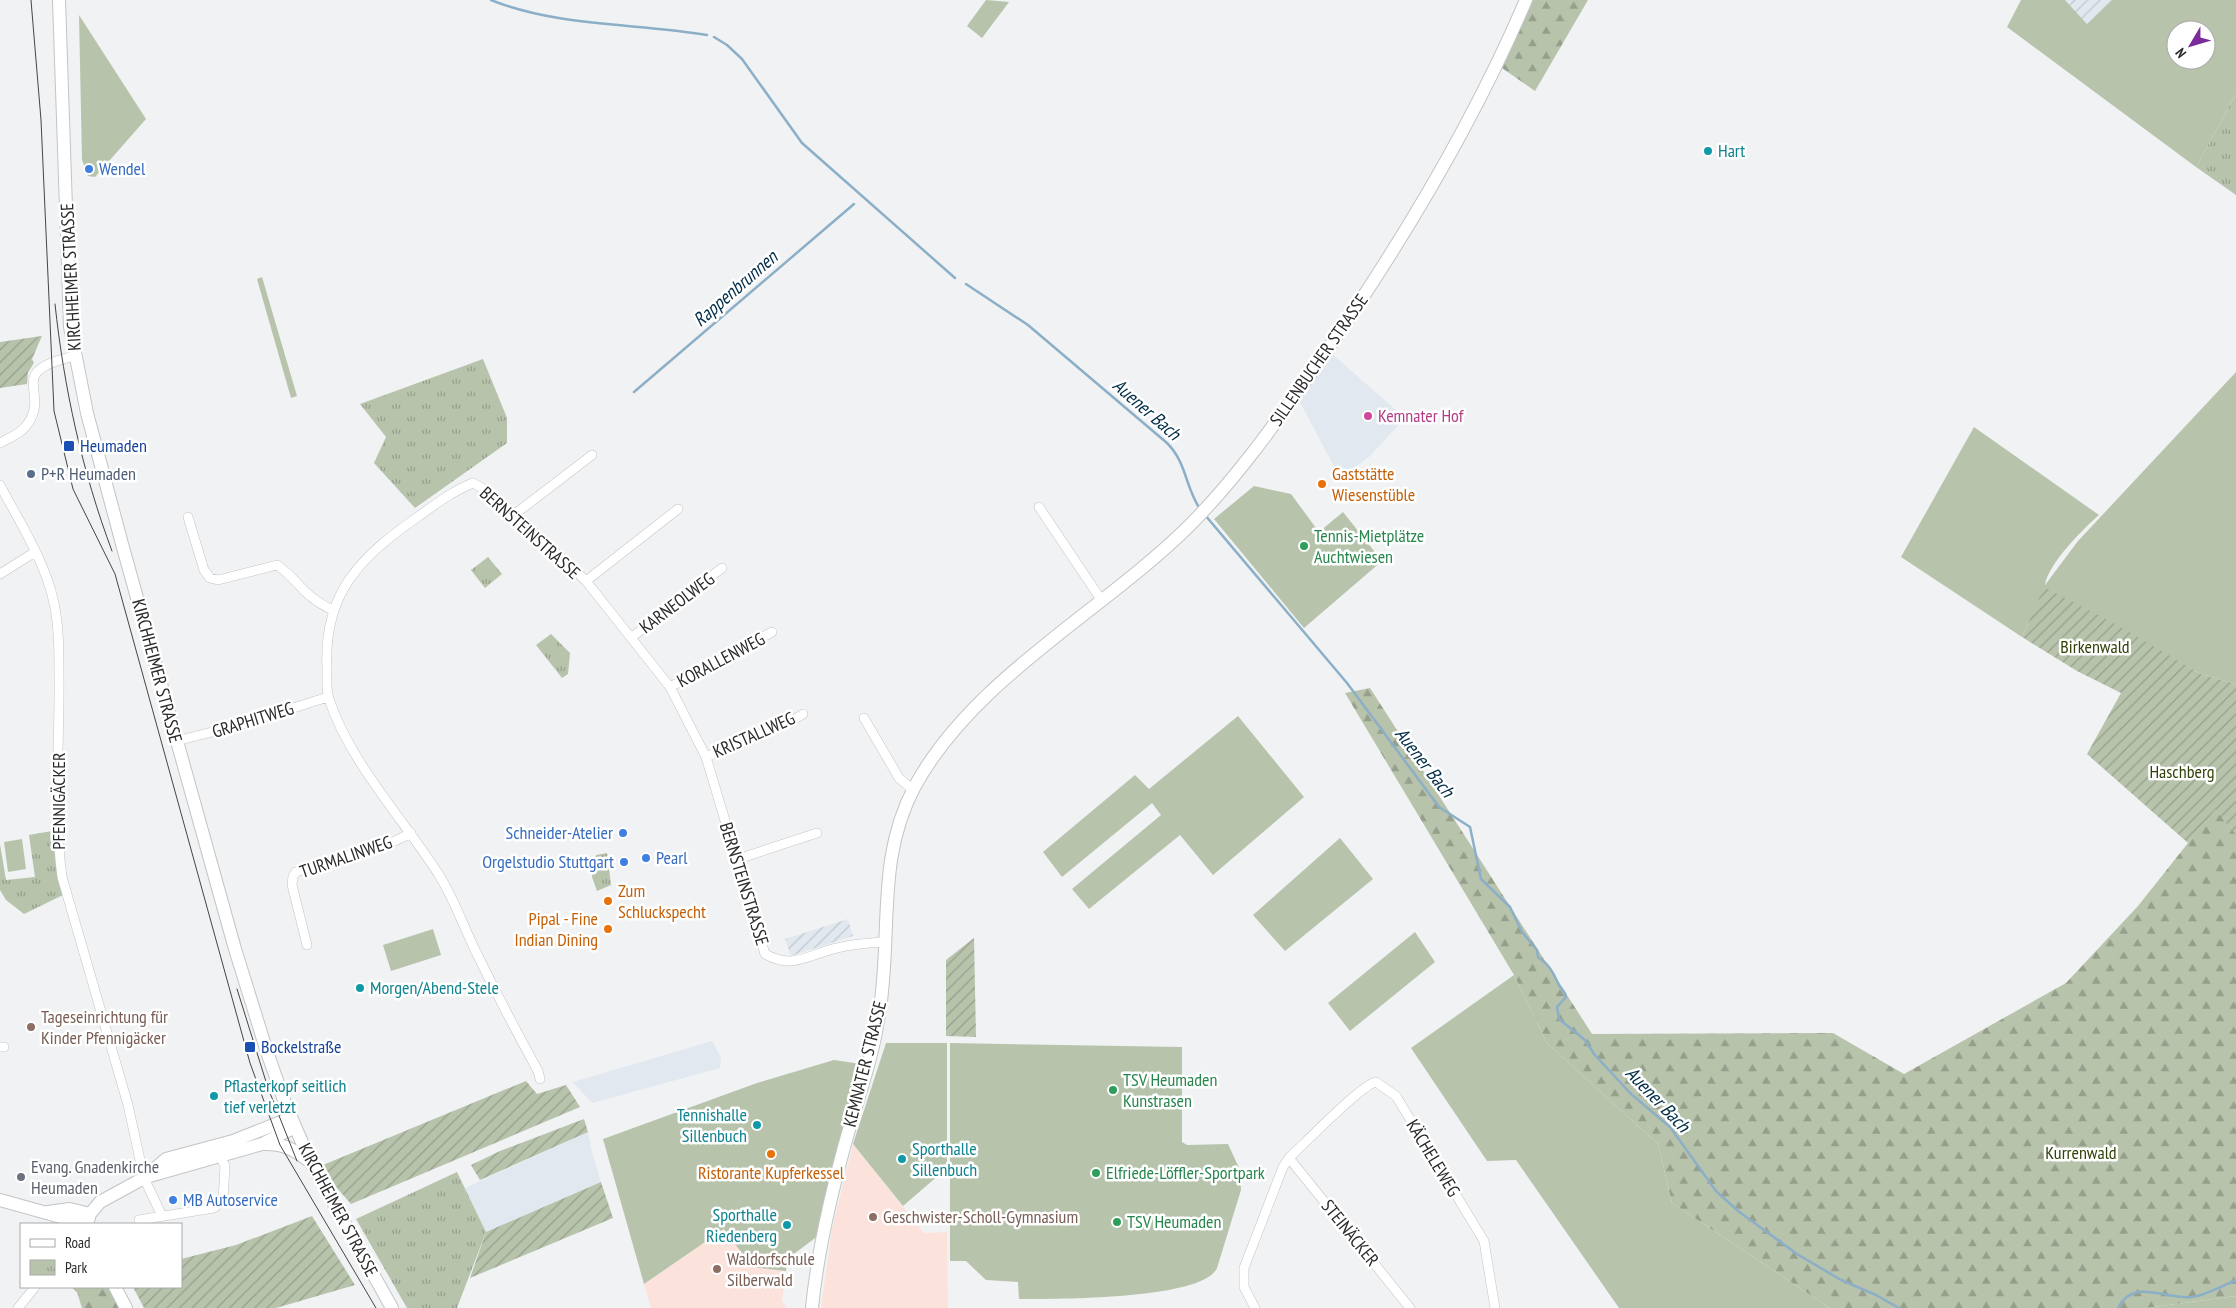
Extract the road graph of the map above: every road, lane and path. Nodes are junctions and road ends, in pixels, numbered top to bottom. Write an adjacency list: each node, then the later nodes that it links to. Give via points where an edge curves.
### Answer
1 (59, 0): 3 (main road, KIRCHHEIMER STRASSE, via 67,268)
2 (1526, 0): 15 (main road, SILLENBUCHER STRASSE, via 1473,112 1384,265 1262,441 1202,513)
3 (75, 356): 4 (street, via 48,363 38,370 34,378 31,418 21,431); 24 (main road, KIRCHHEIMER STRASSE, via 114,516)
4 (0, 443)
5 (592, 455): 9 (street)
6 (0, 486): 11 (street, PFENNIGÄCKER)
7 (1039, 507): 15 (street)
8 (678, 510): 14 (street)
9 (515, 514): 14 (street, BERNSTEINSTRASSE); 16 (street, BERNSTEINSTRASSE, via 474,483 457,489 396,532 366,558 349,579)
10 (188, 517): 16 (street, via 204,570 210,578 218,580 277,565 308,596)
11 (35, 552): 13 (street); 38 (street, PFENNIGÄCKER, via 48,583 58,627 60,702 56,825 62,877 128,1105)
12 (722, 568): 18 (street, KARNEOLWEG)
13 (0, 574)
14 (586, 581): 18 (street, BERNSTEINSTRASSE)
15 (1102, 601): 19 (main road, SILLENBUCHER STRASSE)
16 (333, 610): 21 (street, BERNSTEINSTRASSE, via 326,649)
17 (772, 632): 20 (street, KORALLENWEG)
18 (632, 637): 20 (street, BERNSTEINSTRASSE)
19 (1032, 657): 26 (main road, KEMNATER STRASSE, via 960,724 937,750)
20 (670, 687): 25 (street, BERNSTEINSTRASSE)
21 (328, 697): 24 (street, GRAPHITWEG); 27 (street, BERNSTEINSTRASSE, via 354,752)
22 (803, 714): 25 (street, KRISTALLWEG)
23 (864, 718): 26 (street, via 900,778)
24 (176, 741): 33 (main road, KIRCHHEIMER STRASSE, via 242,973)
25 (706, 757): 29 (street, BERNSTEINSTRASSE)
26 (913, 790): 30 (main road, KEMNATER STRASSE, via 895,836 889,864)
27 (410, 833): 31 (street, TURMALINWEG, via 296,872 292,885); 32 (street, BERNSTEINSTRASSE, via 460,914 480,962)
28 (817, 833): 29 (street)
29 (735, 860): 30 (street, BERNSTEINSTRASSE, via 765,954 788,962 834,948)
30 (884, 942): 48 (main road, KEMNATER STRASSE, via 882,992 874,1038 832,1194)
31 (306, 945)
32 (540, 1079)
33 (293, 1123): 34 (main road); 35 (main road); 37 (main road, KIRCHHEIMER STRASSE)
34 (262, 1144): 35 (main road); 37 (main road, via 291,1148)
35 (217, 1151): 38 (main road); 40 (street, via 225,1166 223,1200 214,1208)
36 (1289, 1158): 49 (street, via 1244,1268 1244,1287); 50 (street, STEINÄCKER); 51 (street, KÄCHELEWEG, via 1372,1083 1376,1082 1396,1096 1484,1241)
37 (310, 1161): 47 (main road, KIRCHHEIMER STRASSE)
38 (144, 1178): 40 (street); 42 (main road, via 100,1202)
39 (0, 1200): 42 (main road, via 48,1212 70,1222)
40 (162, 1216): 41 (street)
41 (139, 1220)
42 (88, 1221)
43 (34, 1288): 45 (street)
44 (116, 1288): 46 (main road)
45 (18, 1308)
46 (126, 1308)
47 (392, 1308)
48 (812, 1308)
49 (1255, 1308)
50 (1410, 1308)
51 (1495, 1308)

